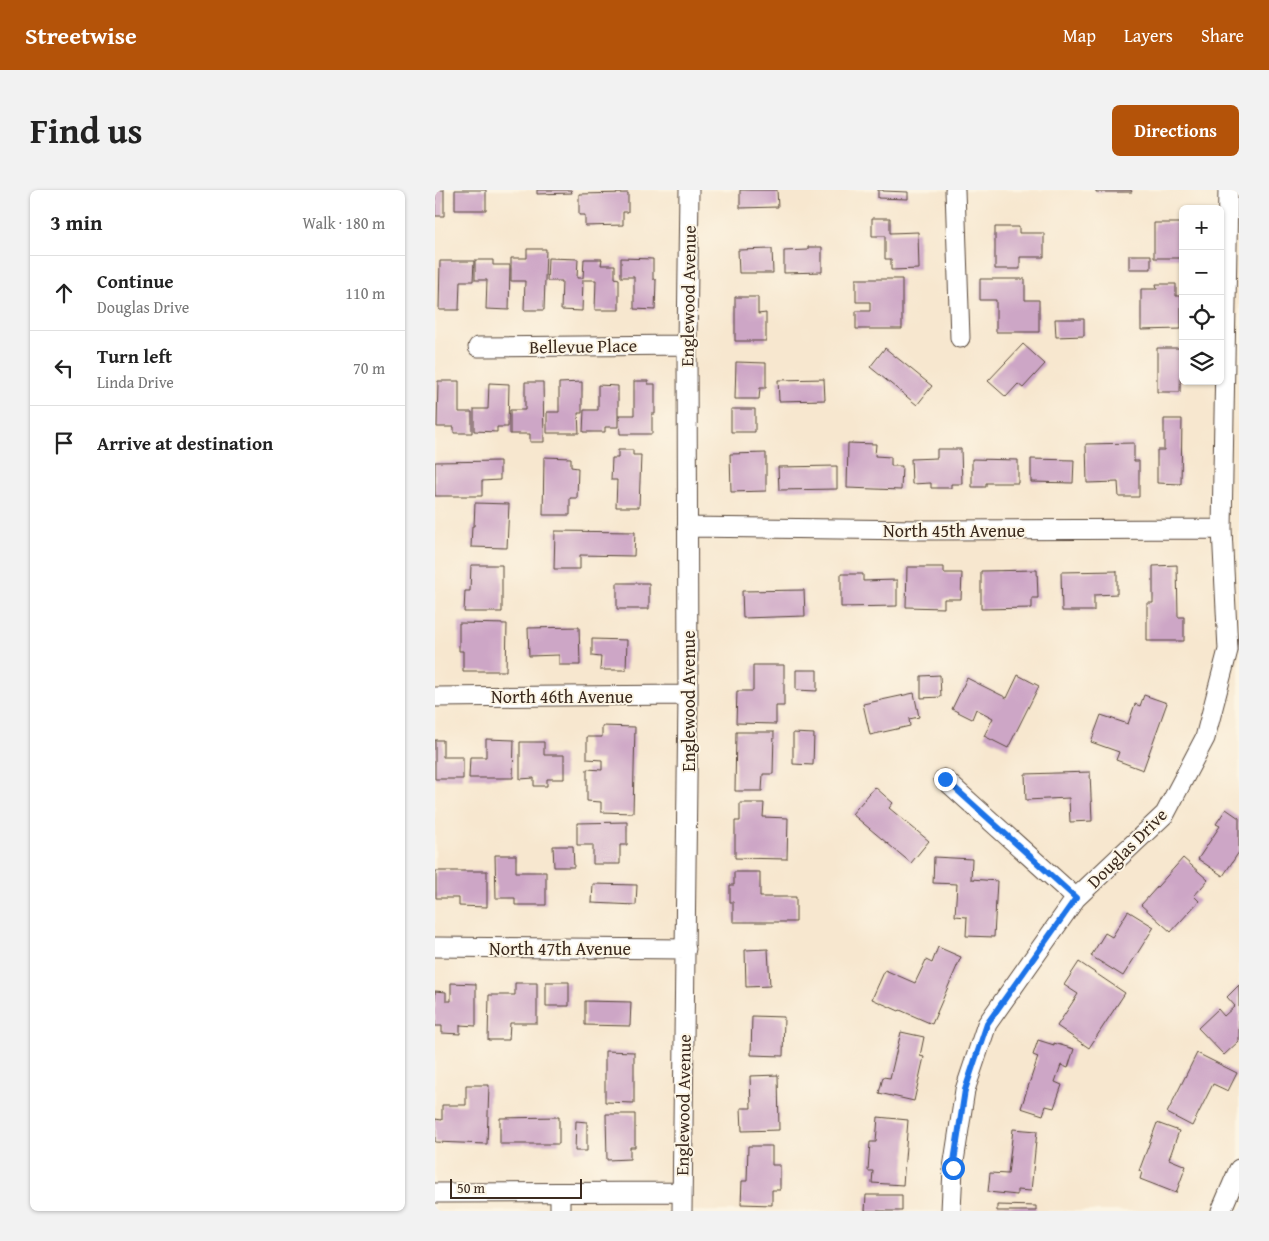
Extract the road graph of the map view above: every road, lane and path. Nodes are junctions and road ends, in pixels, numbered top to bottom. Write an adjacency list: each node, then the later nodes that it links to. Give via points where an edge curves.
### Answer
1 (689, 190): 6 (street, Englewood Avenue)
2 (955, 190): 5 (street)
3 (1228, 190): 4 (street, Douglas Drive)
4 (1233, 222): 8 (street, Douglas Drive)
5 (960, 338)
6 (687, 345): 7 (street, Bellevue Place); 9 (street, Englewood Avenue)
7 (478, 347)
8 (1232, 352): 10 (street, Douglas Drive)
9 (687, 527): 10 (street, North 45th Avenue); 12 (street, Englewood Avenue)
10 (1222, 529): 11 (street, Douglas Drive)
11 (1233, 650): 15 (street, Douglas Drive, via 1205,738 1165,814)
12 (688, 695): 13 (street, North 46th Avenue); 17 (street, Englewood Avenue)
13 (435, 697)
14 (945, 779): 15 (street)
15 (1076, 898): 22 (street, Douglas Drive, via 987,1024 965,1090 953,1168)
16 (435, 947): 17 (street, North 47th Avenue)
17 (686, 949): 21 (street, Englewood Avenue)
18 (1239, 1168): 23 (street)
19 (435, 1193): 20 (street)
20 (560, 1202): 21 (street)
21 (682, 1202)
22 (951, 1211)
23 (1221, 1211)

